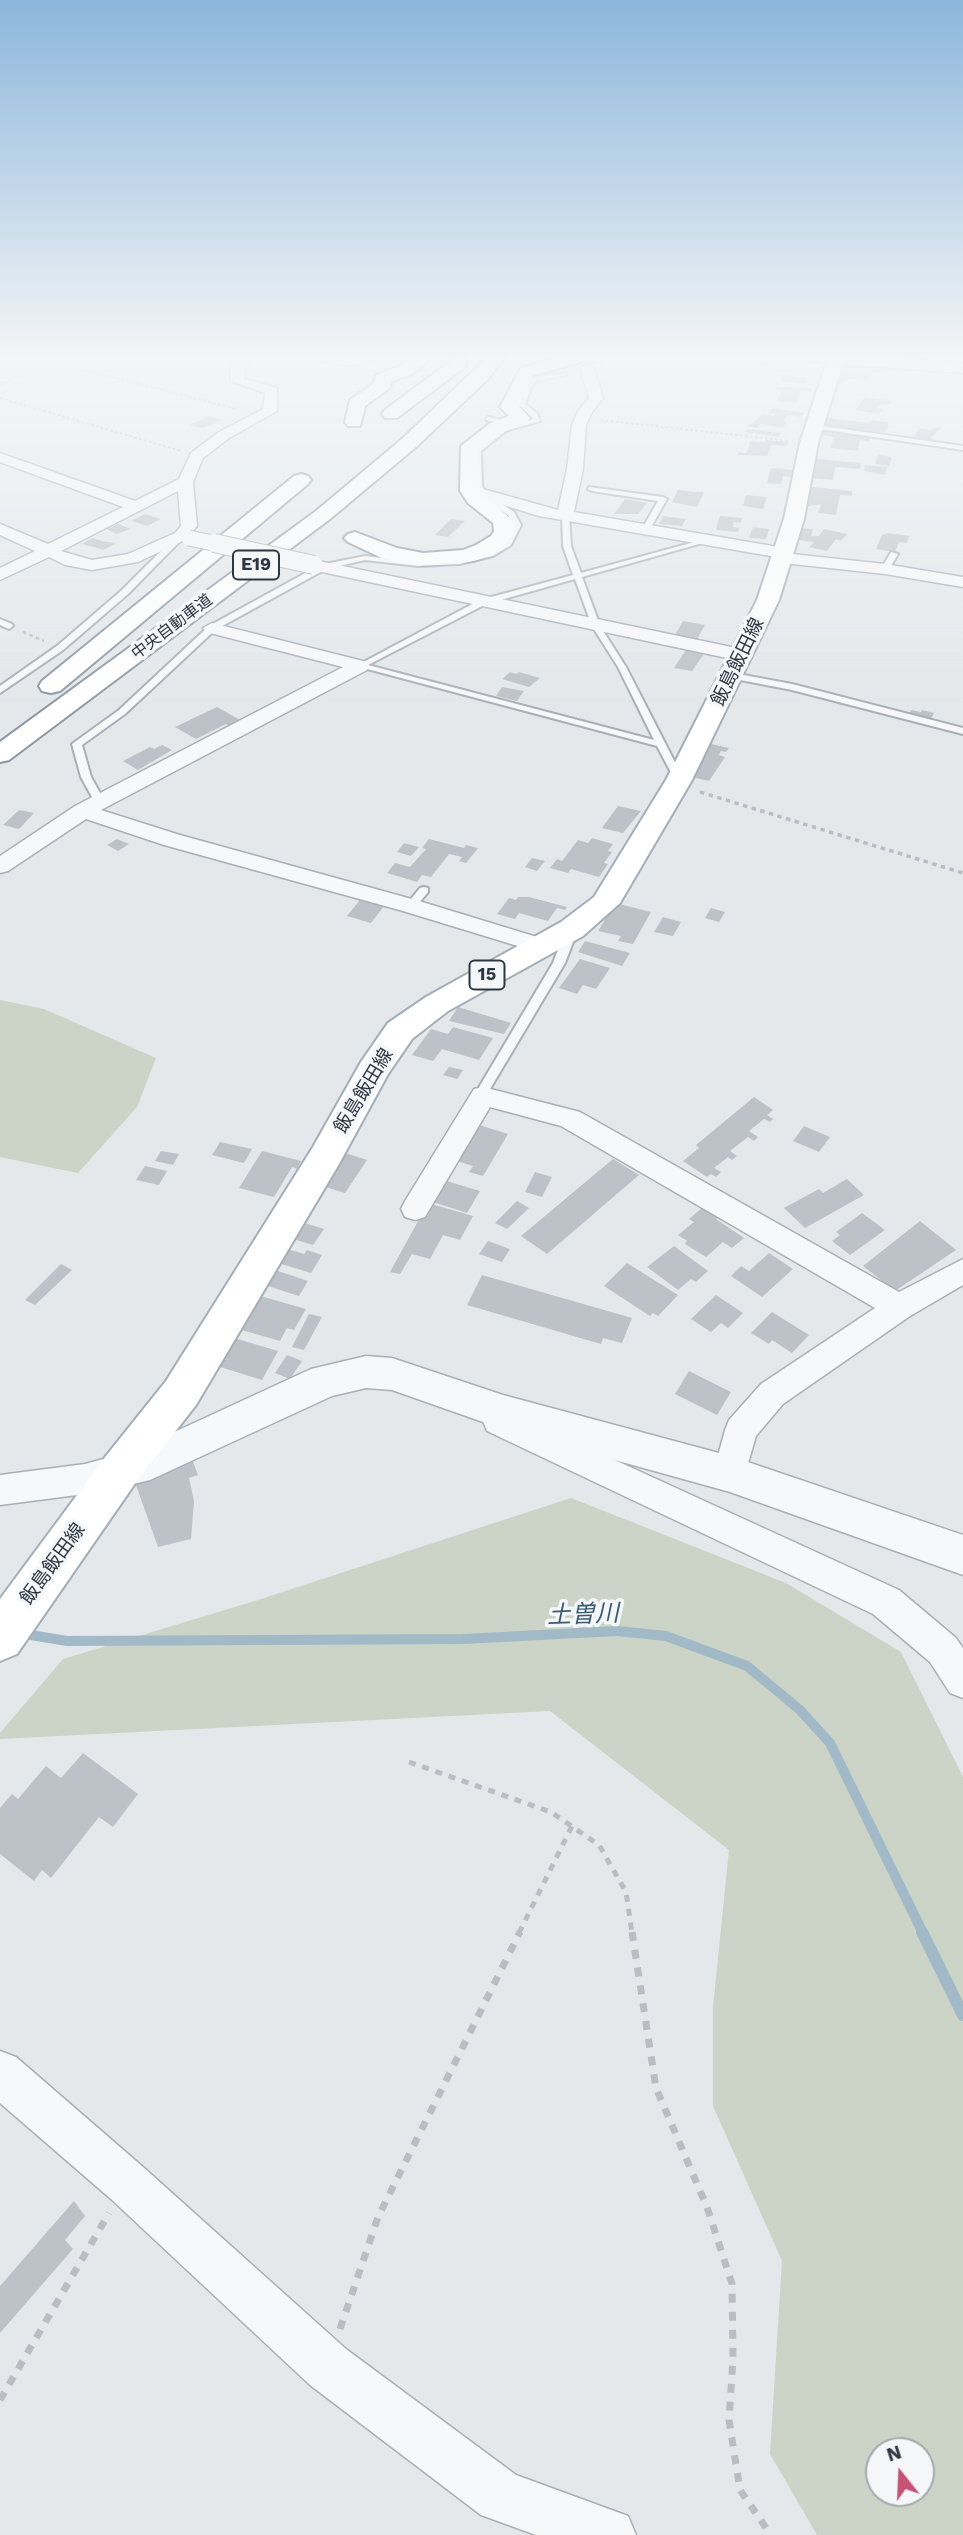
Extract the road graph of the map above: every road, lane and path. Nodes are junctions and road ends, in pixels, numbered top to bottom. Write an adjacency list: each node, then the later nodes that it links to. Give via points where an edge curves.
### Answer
1 (50, 475): 14 (street)
2 (188, 475): 11 (street)
3 (343, 475): 37 (main road, 中央自動車道 / E19, via 268,537)
4 (370, 475): 37 (main road, 中央自動車道 / E19, via 323,515)
5 (457, 475): 18 (main road, via 463,500 491,523 488,537 468,548 425,553 388,545)
6 (469, 475): 20 (main road, via 471,495 505,526 492,545 465,556 423,559 392,554)
7 (478, 475): 13 (lane)
8 (573, 475): 15 (street)
9 (802, 475): 23 (main road, 飯島飯田線 / 15)
10 (300, 480): 37 (main road)
11 (185, 482): 14 (street); 19 (street, via 189,526)
12 (592, 489): 17 (lane, via 663,499)
13 (483, 494): 15 (street); 24 (lane, via 511,514 517,525 508,542 490,554 443,564)
14 (137, 507): 22 (street)
15 (565, 515): 17 (street); 26 (lane, via 567,546)
16 (0, 529): 22 (street)
17 (646, 529): 21 (street)
18 (380, 530)
19 (185, 537): 22 (street, via 106,564 71,561); 24 (street, bridge); 33 (lane)
20 (355, 538)
21 (709, 540): 23 (street); 26 (lane)
22 (50, 550): 25 (street)
23 (783, 555): 27 (street, via 889,562); 35 (main road, 飯島飯田線 / 15)
24 (318, 559): 28 (street); 32 (lane); 37 (main road)
25 (0, 575)
26 (579, 576): 28 (lane); 31 (lane)
27 (963, 582)
28 (483, 602): 31 (street); 34 (lane)
29 (0, 622): 30 (lane)
30 (9, 626): 33 (path)
31 (596, 626): 35 (street); 39 (lane)
32 (212, 628): 34 (street); 42 (lane, via 122,712 77,744 86,777 96,795)
33 (60, 648): 36 (lane)
34 (360, 666): 39 (lane); 42 (street)
35 (737, 666): 38 (lane, via 792,687); 41 (main road, 飯島飯田線 / 15)
36 (0, 690)
37 (31, 712): 40 (main road, 中央自動車道 / E19)
38 (963, 731)
39 (660, 744): 41 (lane)
40 (0, 754)
41 (677, 782): 45 (path); 46 (main road, 飯島飯田線 / 15, via 605,903)
42 (105, 800): 43 (street)
43 (83, 811): 44 (street); 47 (street, via 172,840 418,898)
44 (0, 866)
45 (963, 873)
46 (572, 929): 47 (main road, 飯島飯田線 / 15); 48 (lane, via 559,963)
47 (542, 946): 53 (main road, 飯島飯田線 / 15, via 437,1004 400,1031 181,1393)
48 (483, 1096): 49 (street); 51 (street, via 570,1119)
49 (415, 1209)
50 (963, 1271): 51 (street)
51 (900, 1307): 54 (street, via 772,1394 741,1430)
52 (409, 1380): 53 (street, via 366,1372 342,1375 150,1462); 54 (street, via 503,1412); 58 (street, via 886,1602 943,1650)
53 (121, 1469): 55 (street, via 85,1479); 57 (main road, 飯島飯田線 / 15)
54 (730, 1474): 56 (street)
55 (0, 1490)
56 (963, 1555)
57 (0, 1638)
58 (963, 1680)
59 (409, 1762): 60 (path, via 551,1812)
60 (572, 1826): 63 (path, via 378,2217); 66 (path, via 598,1845 625,1892 656,2088 708,2207 732,2284 729,2420 740,2490)
61 (0, 2073): 62 (street)
62 (127, 2183): 63 (street); 64 (path)
63 (328, 2367): 65 (street, via 500,2496)
64 (0, 2400)
65 (609, 2535)
66 (771, 2535)

